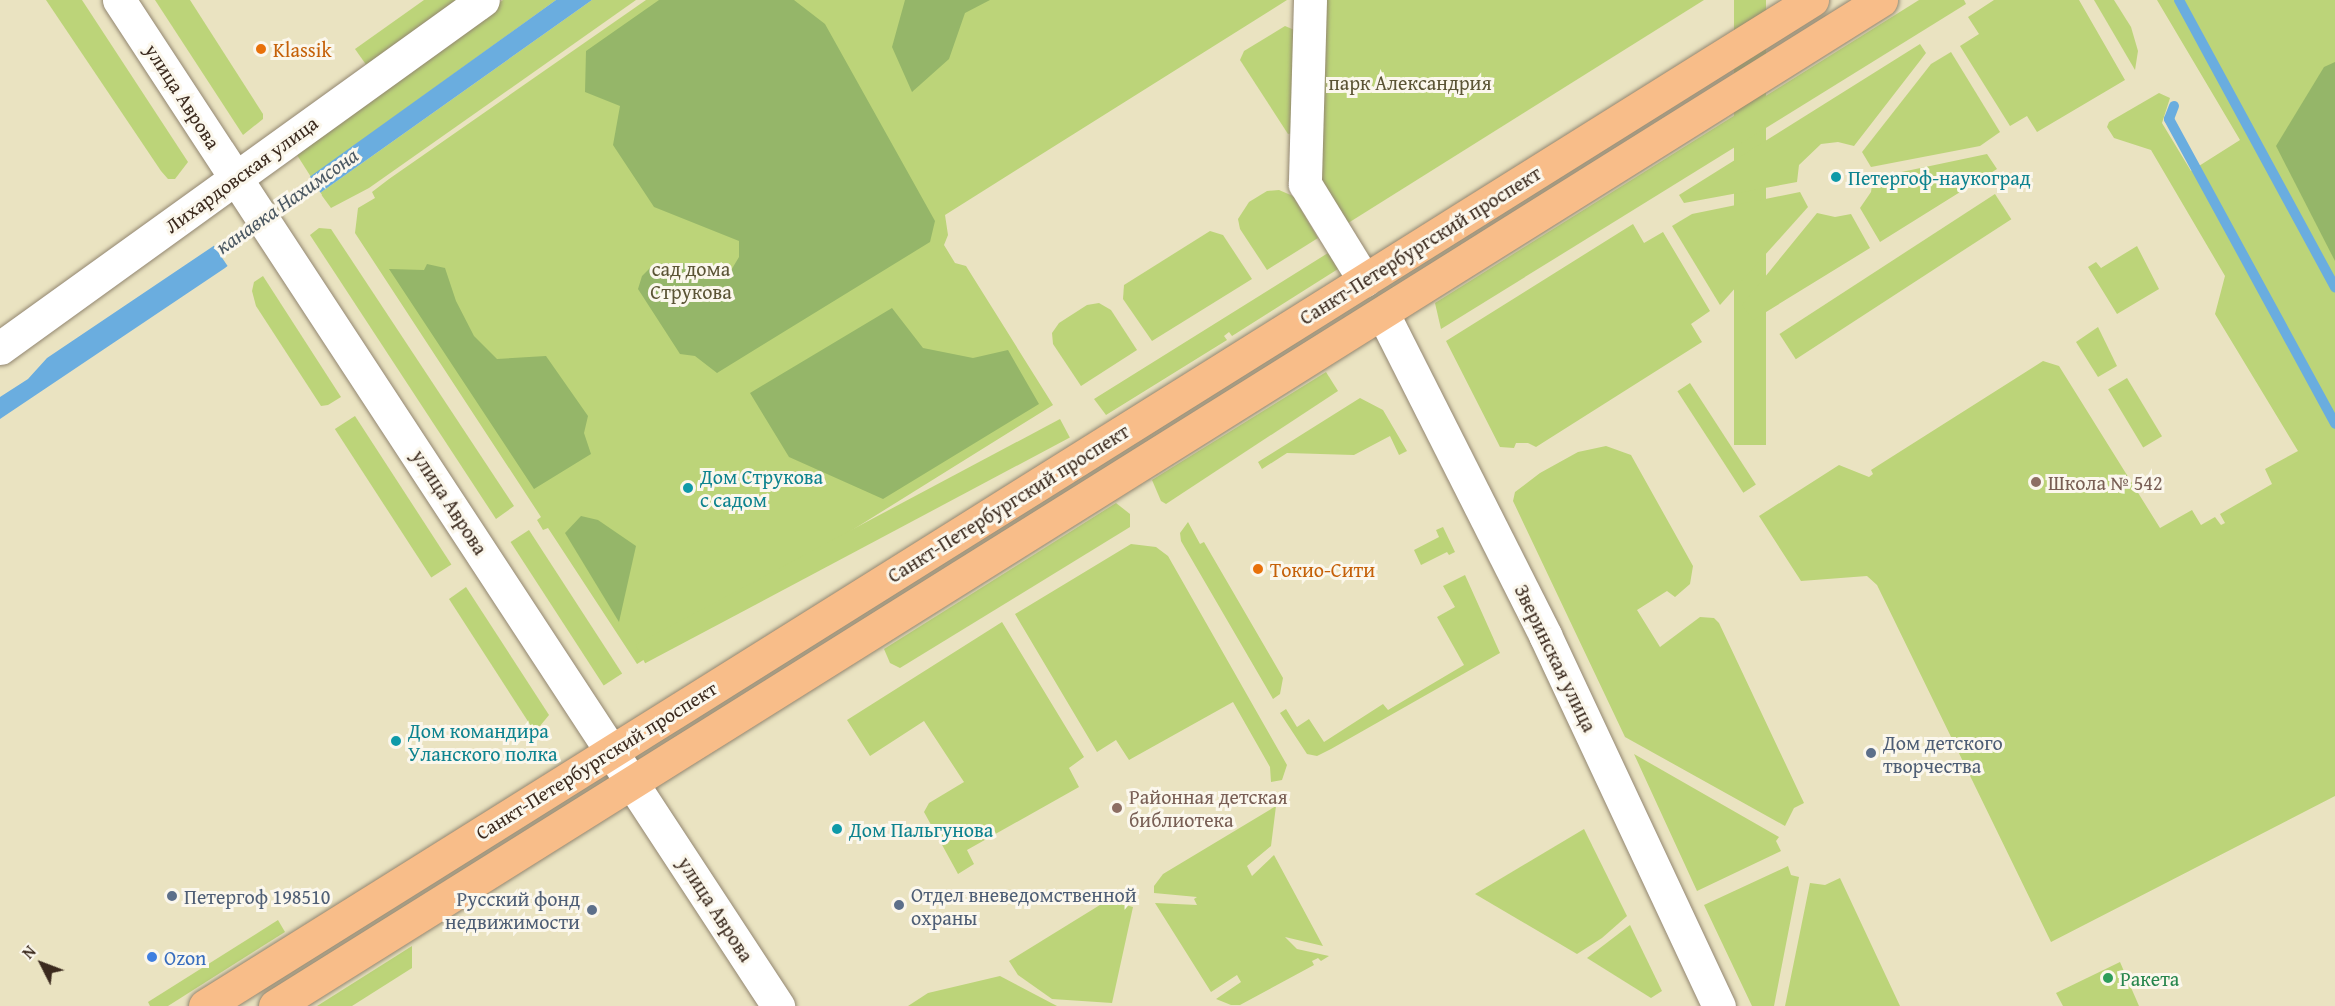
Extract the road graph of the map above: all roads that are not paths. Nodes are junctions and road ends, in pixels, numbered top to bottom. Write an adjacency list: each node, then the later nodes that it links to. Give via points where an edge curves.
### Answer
1 (119, 0): 6 (street, улица Аврова)
2 (483, 0): 6 (street, Лихардовская улица)
3 (1310, 0): 7 (street, via 1305,184)
4 (1812, 0): 7 (main road, Санкт-Петербургский проспект)
5 (1881, 0): 8 (main road, Санкт-Петербургский проспект)
6 (242, 187): 9 (street, Лихардовская улица); 10 (street, улица Аврова)
7 (1364, 280): 10 (main road, Санкт-Петербургский проспект)
8 (1383, 314): 11 (main road, Санкт-Петербургский проспект); 15 (street, Зверинская улица, via 1540,625)
9 (0, 348)
10 (612, 751): 11 (street, улица Аврова); 12 (main road, Санкт-Петербургский проспект)
11 (633, 782): 13 (main road, Санкт-Петербургский проспект); 14 (street, улица Аврова)
12 (205, 1006)
13 (275, 1006)
14 (778, 1006)
15 (1719, 1006)

